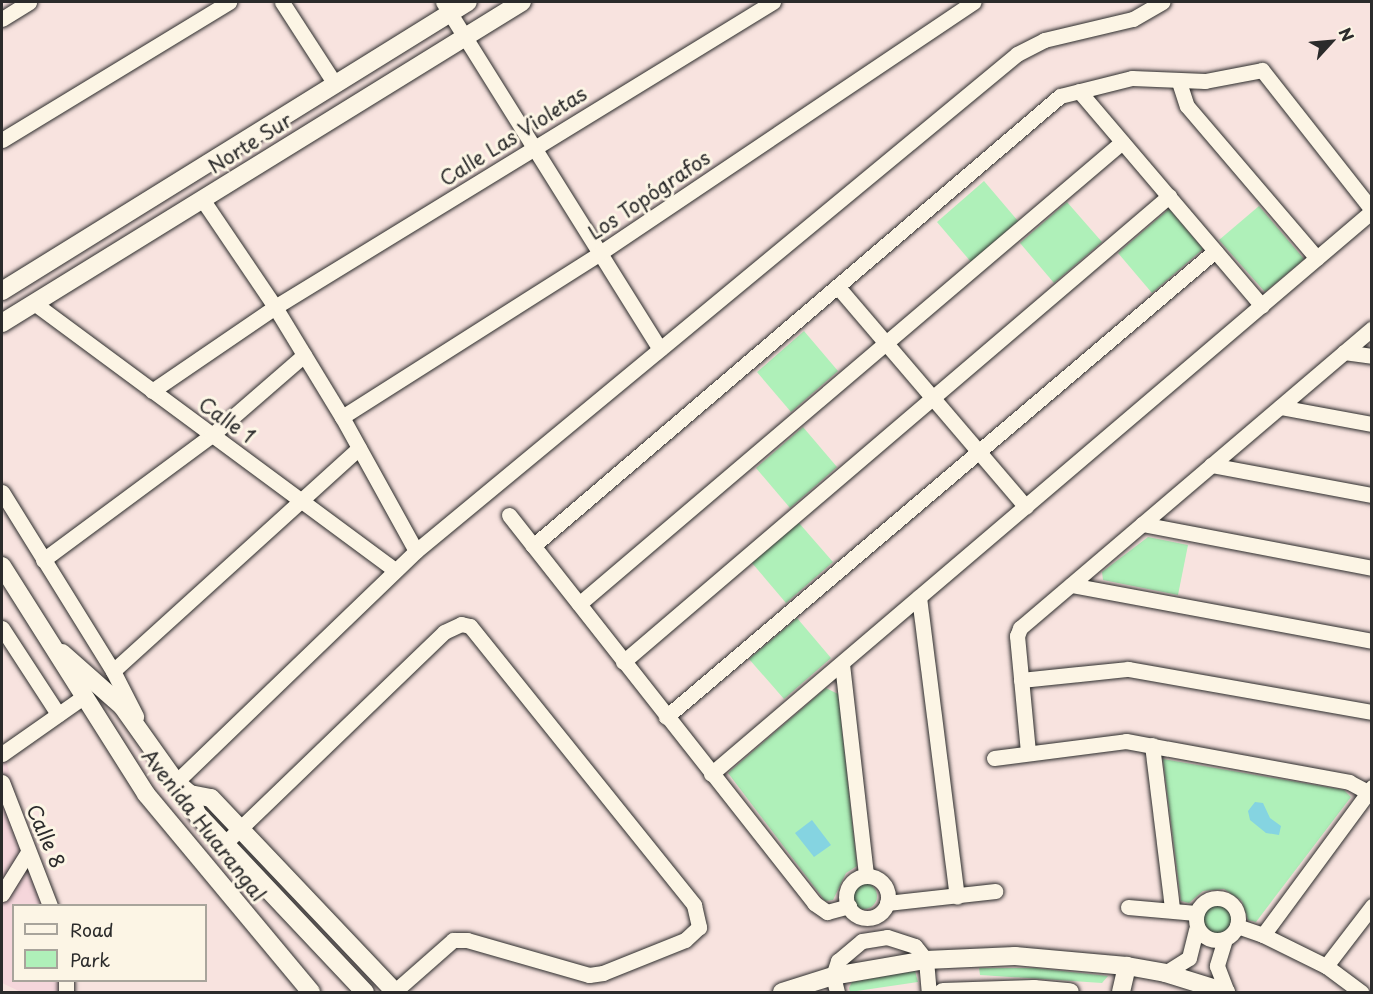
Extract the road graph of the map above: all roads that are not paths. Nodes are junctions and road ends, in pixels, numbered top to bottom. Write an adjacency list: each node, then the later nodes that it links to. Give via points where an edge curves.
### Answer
1 (29, 2): 10 (street)
2 (229, 2): 15 (street)
3 (282, 2): 13 (street)
4 (468, 2): 9 (street, Norte Sur)
5 (522, 2): 11 (street, Norte Sur)
6 (773, 2): 17 (street, Calle Las Violetas)
7 (974, 2): 22 (street, Los Topógrafos)
8 (1163, 2): 32 (street, via 1133,19 1044,40 1024,49)
9 (447, 7): 11 (street); 13 (street, Norte Sur)
10 (2, 19)
11 (465, 37): 17 (street); 19 (street, Norte Sur)
12 (1179, 82): 14 (street, via 1142,77); 20 (street, via 1262,70); 23 (street, via 1187,106)
13 (335, 84): 25 (street, Norte Sur)
14 (1079, 91): 16 (street); 24 (street, via 1060,96)
15 (2, 140)
16 (1122, 142): 18 (street); 31 (street)
17 (534, 148): 22 (street); 28 (street, Calle Las Violetas)
18 (1169, 196): 21 (street); 37 (street)
19 (202, 199): 26 (street, Norte Sur); 28 (street)
20 (1371, 210): 23 (street)
21 (1215, 251): 27 (street); 43 (street)
22 (600, 253): 32 (street); 39 (street, Los Topógrafos)
23 (1317, 258): 27 (street)
24 (838, 287): 31 (street); 51 (street)
25 (2, 291)
26 (34, 303): 29 (street, Norte Sur); 36 (street, Calle 1)
27 (1262, 306): 48 (street)
28 (275, 307): 34 (street); 36 (street, Calle Las Violetas)
29 (2, 323)
30 (1371, 328): 33 (street)
31 (888, 345): 37 (street); 59 (street)
32 (660, 349): 52 (street)
33 (1344, 352): 35 (street); 38 (street)
34 (304, 355): 39 (street); 41 (street)
35 (1371, 356)
36 (152, 391): 41 (street, Calle 1)
37 (933, 398): 43 (street); 63 (street)
38 (1280, 407): 40 (street); 44 (street)
39 (342, 417): 42 (street)
40 (1371, 424)
41 (212, 435): 47 (street, Calle 1); 53 (street)
42 (359, 448): 47 (street); 52 (street)
43 (978, 451): 48 (street); 70 (street)
44 (1211, 465): 46 (street); 50 (street)
45 (2, 492): 53 (street)
46 (1371, 495)
47 (302, 501): 56 (street, Calle 1); 65 (street)
48 (1026, 507): 58 (street)
49 (509, 514): 51 (street)
50 (1142, 524): 55 (street); 57 (street)
51 (533, 546): 59 (street)
52 (416, 551): 56 (street)
53 (43, 560): 65 (street)
54 (2, 566): 62 (street, Avenida Huarangal)
55 (1371, 568)
56 (395, 570): 78 (street)
57 (1071, 585): 61 (street); 66 (street, via 1020,628 1017,636)
58 (919, 597): 64 (street); 87 (street)
59 (579, 604): 63 (street)
60 (2, 628): 69 (street)
61 (1371, 641)
62 (53, 646): 67 (street, Avenida Huarangal); 71 (street, Avenida Huarangal, via 105,688)
63 (623, 662): 70 (street)
64 (842, 663): 76 (street); 84 (street)
65 (113, 671): 71 (street)
66 (1021, 680): 68 (street, via 1128,669); 73 (street)
67 (82, 697): 69 (street); 107 (street, Avenida Huarangal, via 146,794)
68 (1371, 712)
69 (58, 714): 74 (street)
70 (666, 717): 76 (street)
71 (147, 737): 78 (street, Avenida Huarangal)
72 (1152, 745): 73 (street, via 1126,741); 79 (street, via 1349,782); 92 (street)
73 (1028, 752): 75 (street)
74 (2, 754)
75 (994, 758)
76 (711, 774): 93 (street, via 814,903 827,912)
77 (2, 782): 83 (street, Calle 8)
78 (176, 782): 80 (street, Avenida Huarangal)
79 (1370, 790): 97 (street)
80 (190, 794): 81 (street, Avenida Huarangal, via 211,798); 82 (street, Avenida Huarangal, via 197,814)
81 (241, 830): 82 (street); 106 (street, Avenida Huarangal); 106 (street, via 444,632 461,624 478,633 694,905 699,917 699,927 685,940 589,975 467,940 453,940)
82 (225, 843): 108 (street, Avenida Huarangal)
83 (28, 852): 86 (street); 88 (street, Calle 8)
84 (866, 876): 91 (street, via 884,884); 93 (street, via 849,886)
85 (995, 891): 87 (street)
86 (2, 894)
87 (957, 897): 91 (street)
88 (49, 904)
89 (1371, 906): 103 (street)
90 (1128, 907): 92 (street)
91 (884, 908): 93 (street, via 869,917); 98 (street)
92 (1172, 909): 94 (street)
93 (853, 910): 100 (street)
94 (1196, 913): 95 (street, via 1209,898 1223,898 1234,906); 96 (street)
95 (1237, 926): 97 (street); 99 (street)
96 (1196, 930): 99 (street, via 1209,939); 104 (street, via 1189,958)
97 (1263, 935): 103 (street)
98 (887, 937): 100 (street); 101 (street, via 915,946)
99 (1225, 939): 114 (street, via 1217,966)
100 (862, 942): 105 (street, via 838,961)
101 (926, 960): 102 (street, via 1015,956); 105 (street); 110 (street)
102 (1127, 966): 104 (street); 113 (street)
103 (1326, 966): 115 (street)
104 (1165, 973): 114 (street)
105 (835, 984): 109 (street)
106 (395, 992)
107 (311, 993)
108 (365, 993)
109 (782, 993)
110 (929, 993)
111 (943, 993): 112 (street, via 992,989)
112 (1070, 993)
113 (1122, 993)
114 (1226, 993)
115 (1361, 993)

